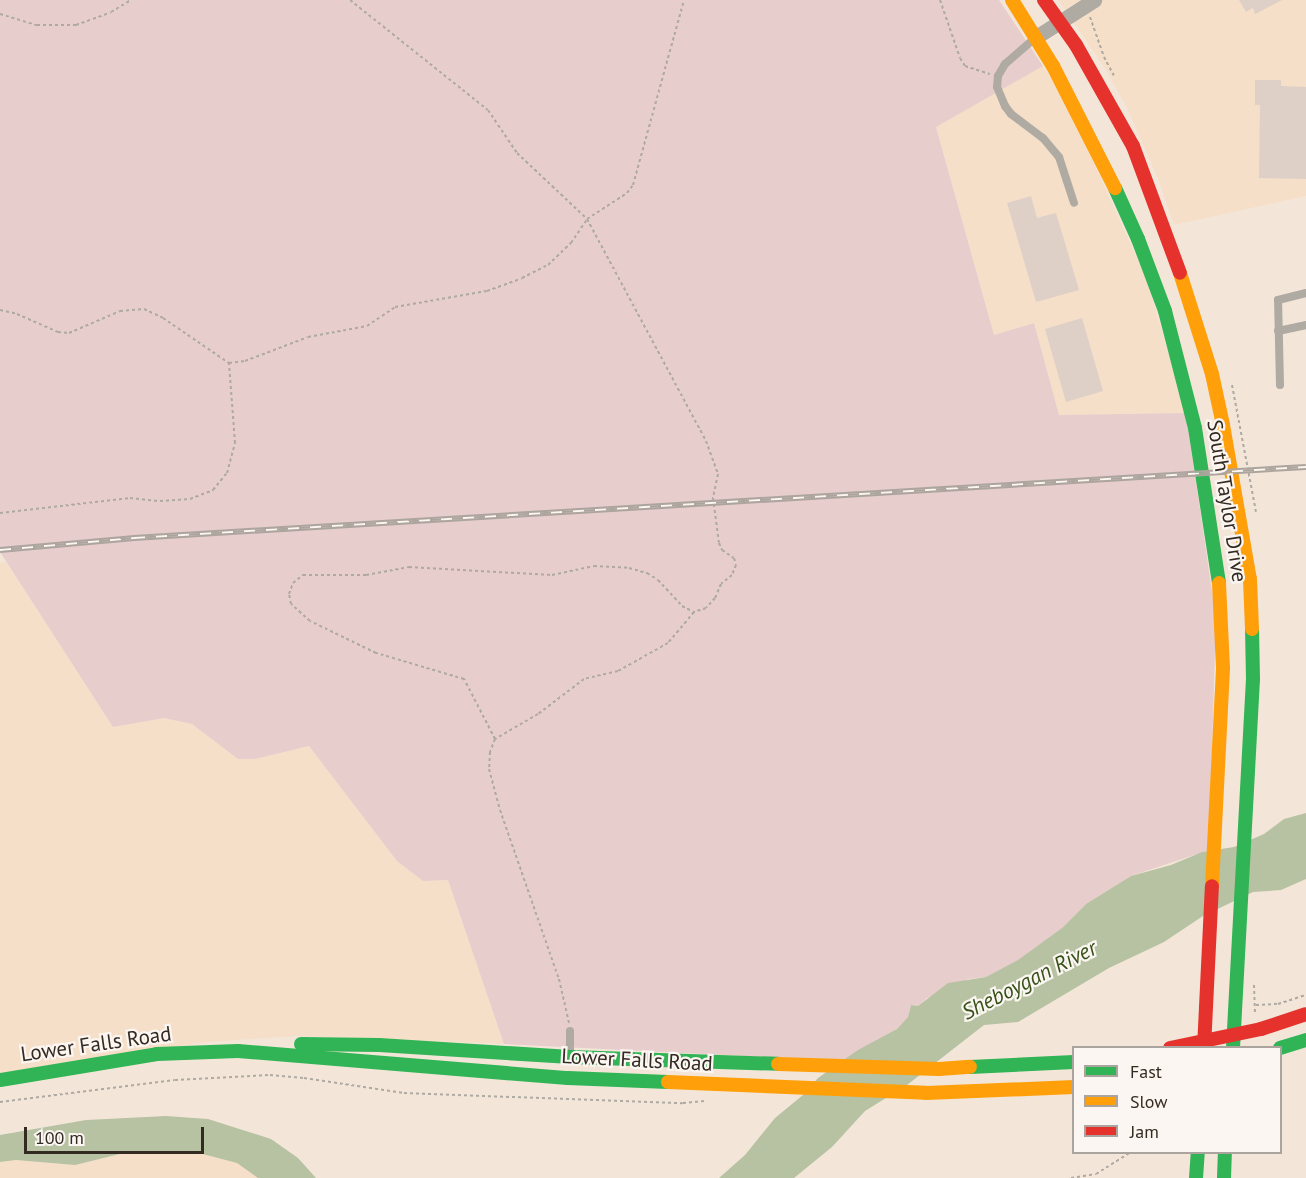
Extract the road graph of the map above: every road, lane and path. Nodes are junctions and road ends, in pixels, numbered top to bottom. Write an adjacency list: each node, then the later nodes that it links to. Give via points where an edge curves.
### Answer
1 (131, 0): 8 (path, via 76,25 37,25)
2 (350, 0): 13 (path, via 488,110 517,153)
3 (684, 0): 13 (path, via 633,185)
4 (940, 0): 11 (path, via 965,66)
5 (1012, 0): 10 (main road, South Taylor Drive)
6 (1044, 0): 9 (main road, South Taylor Drive)
7 (1094, 0): 9 (street)
8 (0, 14)
9 (1060, 22): 10 (street); 32 (main road, South Taylor Drive, via 1133,146 1192,304 1223,425 1250,579 1253,679)
10 (1036, 37): 11 (lane, via 1005,64); 33 (main road, South Taylor Drive, via 1094,143 1165,311 1195,428 1210,512 1221,597 1223,668)
11 (998, 76): 12 (lane, via 997,87 1005,106 1059,157)
12 (1074, 203)
13 (587, 219): 18 (path, via 571,243 548,265 522,278 487,291 395,307 367,326 308,337 245,361); 23 (path, via 706,441 718,474 713,498 719,543 736,565 715,598 706,608)
14 (1306, 293): 17 (lane, via 1278,300)
15 (0, 310): 18 (path, via 69,333 120,311 144,309)
16 (1306, 325): 17 (lane)
17 (1278, 331): 19 (lane)
18 (229, 363): 22 (path, via 235,443 227,473 213,490 190,499 130,498)
19 (1280, 385)
20 (1241, 425): 21 (path)
21 (1256, 506)
22 (0, 513)
23 (694, 612): 24 (path, via 668,643 618,671 584,679 538,714); 24 (path, via 676,602 658,579 629,568 594,566 552,574 409,567 366,574 303,575 293,583 291,604 310,621 376,653 464,679)
24 (495, 739): 30 (path, via 490,752 492,779 559,979)
25 (1306, 995): 27 (path, via 1278,1004)
26 (1255, 996): 27 (path)
27 (1255, 1005): 28 (path)
28 (1255, 1013)
29 (1306, 1014): 32 (main road)
30 (570, 1031): 37 (lane)
31 (1306, 1040): 35 (main road)
32 (1233, 1041): 33 (main road)
33 (1205, 1044): 34 (main road)
34 (1182, 1046)
35 (1282, 1048)
36 (198, 1053): 37 (main road, Lower Falls Road, via 343,1044); 39 (main road, Lower Falls Road, via 270,1052); 40 (main road, Lower Falls Road, via 102,1061)
37 (570, 1057): 38 (main road, Lower Falls Road, via 939,1070); 39 (street)
38 (1072, 1062)
39 (568, 1078): 41 (main road, Lower Falls Road, via 908,1092)
40 (0, 1080)
41 (1072, 1087)
42 (707, 1101): 43 (path, via 404,1094 270,1075 175,1080)
43 (0, 1102)
44 (1128, 1154): 47 (path, via 1096,1174)
45 (1198, 1154): 48 (main road)
46 (1225, 1154): 49 (main road)
47 (1071, 1178)
48 (1196, 1178)
49 (1224, 1178)

